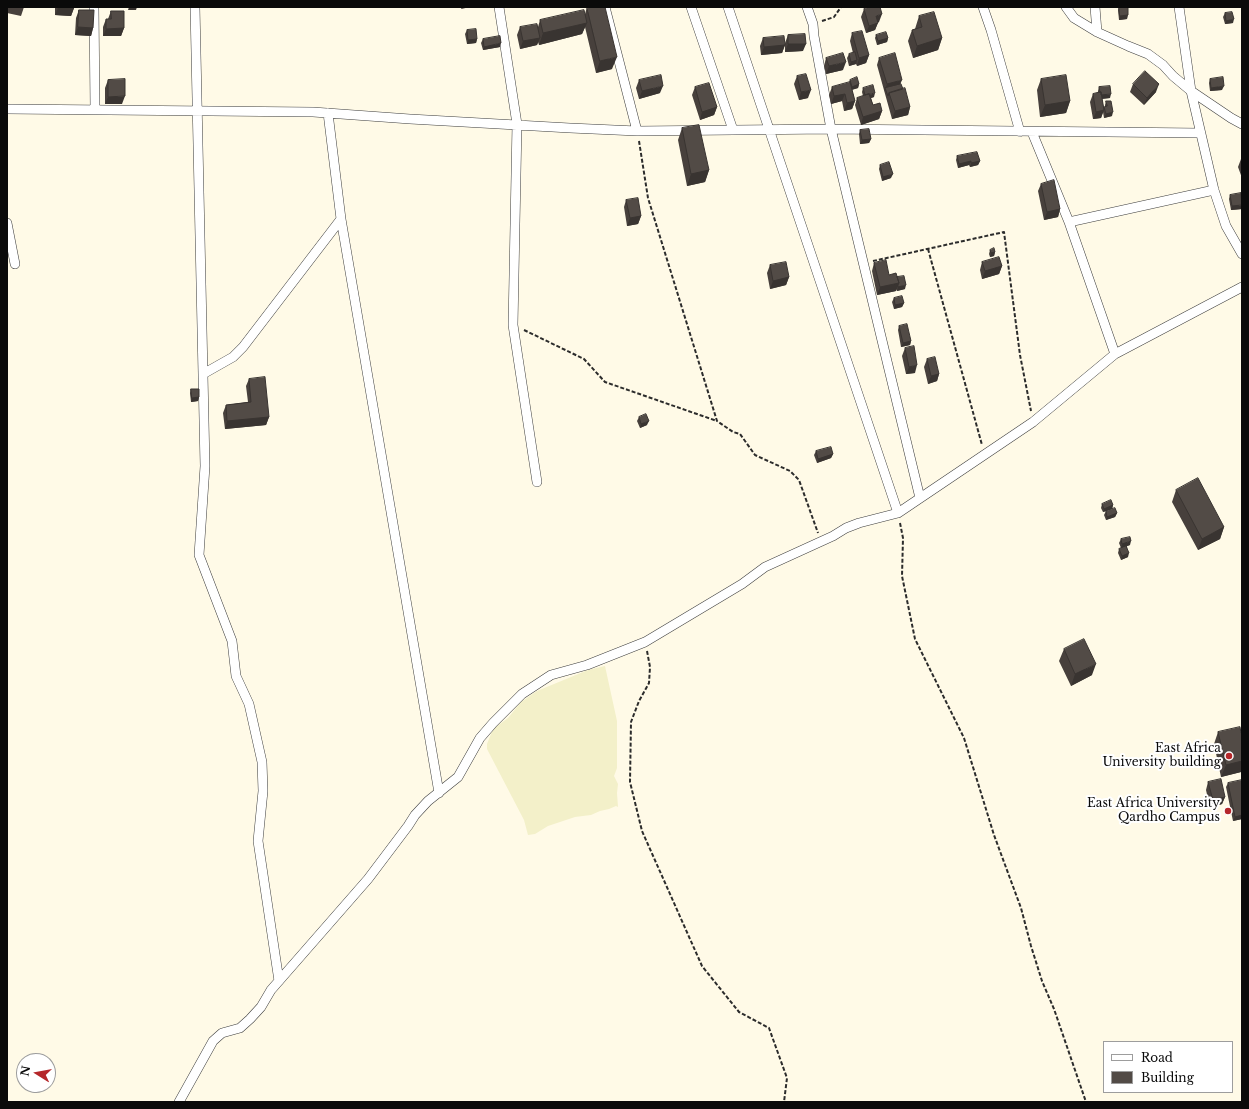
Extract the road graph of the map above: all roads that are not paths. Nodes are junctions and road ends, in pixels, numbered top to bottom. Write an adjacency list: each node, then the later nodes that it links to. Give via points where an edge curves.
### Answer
1 (94, 7): 15 (street)
2 (195, 7): 16 (street)
3 (499, 7): 18 (street)
4 (605, 7): 23 (street)
5 (691, 7): 22 (street)
6 (728, 7): 20 (street)
7 (807, 7): 21 (street, via 813,24)
8 (983, 7): 24 (street)
9 (1066, 7): 12 (street, via 1074,18)
10 (1095, 7): 12 (street)
11 (1179, 7): 13 (street)
12 (1097, 32): 13 (street, via 1148,54)
13 (1191, 91): 19 (street); 26 (street)
14 (7, 109): 15 (street)
15 (95, 109): 16 (street)
16 (198, 111): 17 (street); 35 (street)
17 (328, 113): 18 (street); 28 (street)
18 (517, 124): 23 (street); 36 (street, via 513,325)
19 (1242, 124)
20 (768, 129): 21 (street); 22 (street); 38 (street)
21 (831, 129): 24 (street); 37 (street)
22 (733, 130): 23 (street)
23 (637, 131)
24 (1020, 132): 25 (street)
25 (1032, 132): 26 (street); 29 (street)
26 (1200, 133): 27 (street)
27 (1214, 190): 29 (street); 31 (street, via 1226,226)
28 (341, 219): 35 (street, via 243,347 232,357); 39 (street)
29 (1069, 222): 34 (street)
30 (7, 223): 32 (street)
31 (1242, 254)
32 (15, 264)
33 (1242, 287): 34 (street)
34 (1115, 354): 37 (street, via 1033,422)
35 (203, 374): 40 (street, via 205,466 199,555 232,641 236,676 249,704 262,762 263,791 258,841)
36 (537, 482)
37 (920, 498): 38 (street)
38 (898, 513): 39 (street, via 859,523 765,567 742,584 645,642 587,665 551,675 522,694 493,723 480,738 458,777)
39 (439, 792): 40 (street, via 415,814 368,879)
40 (279, 981): 41 (street, via 250,1019 240,1028 222,1033 213,1041)
41 (178, 1102)

